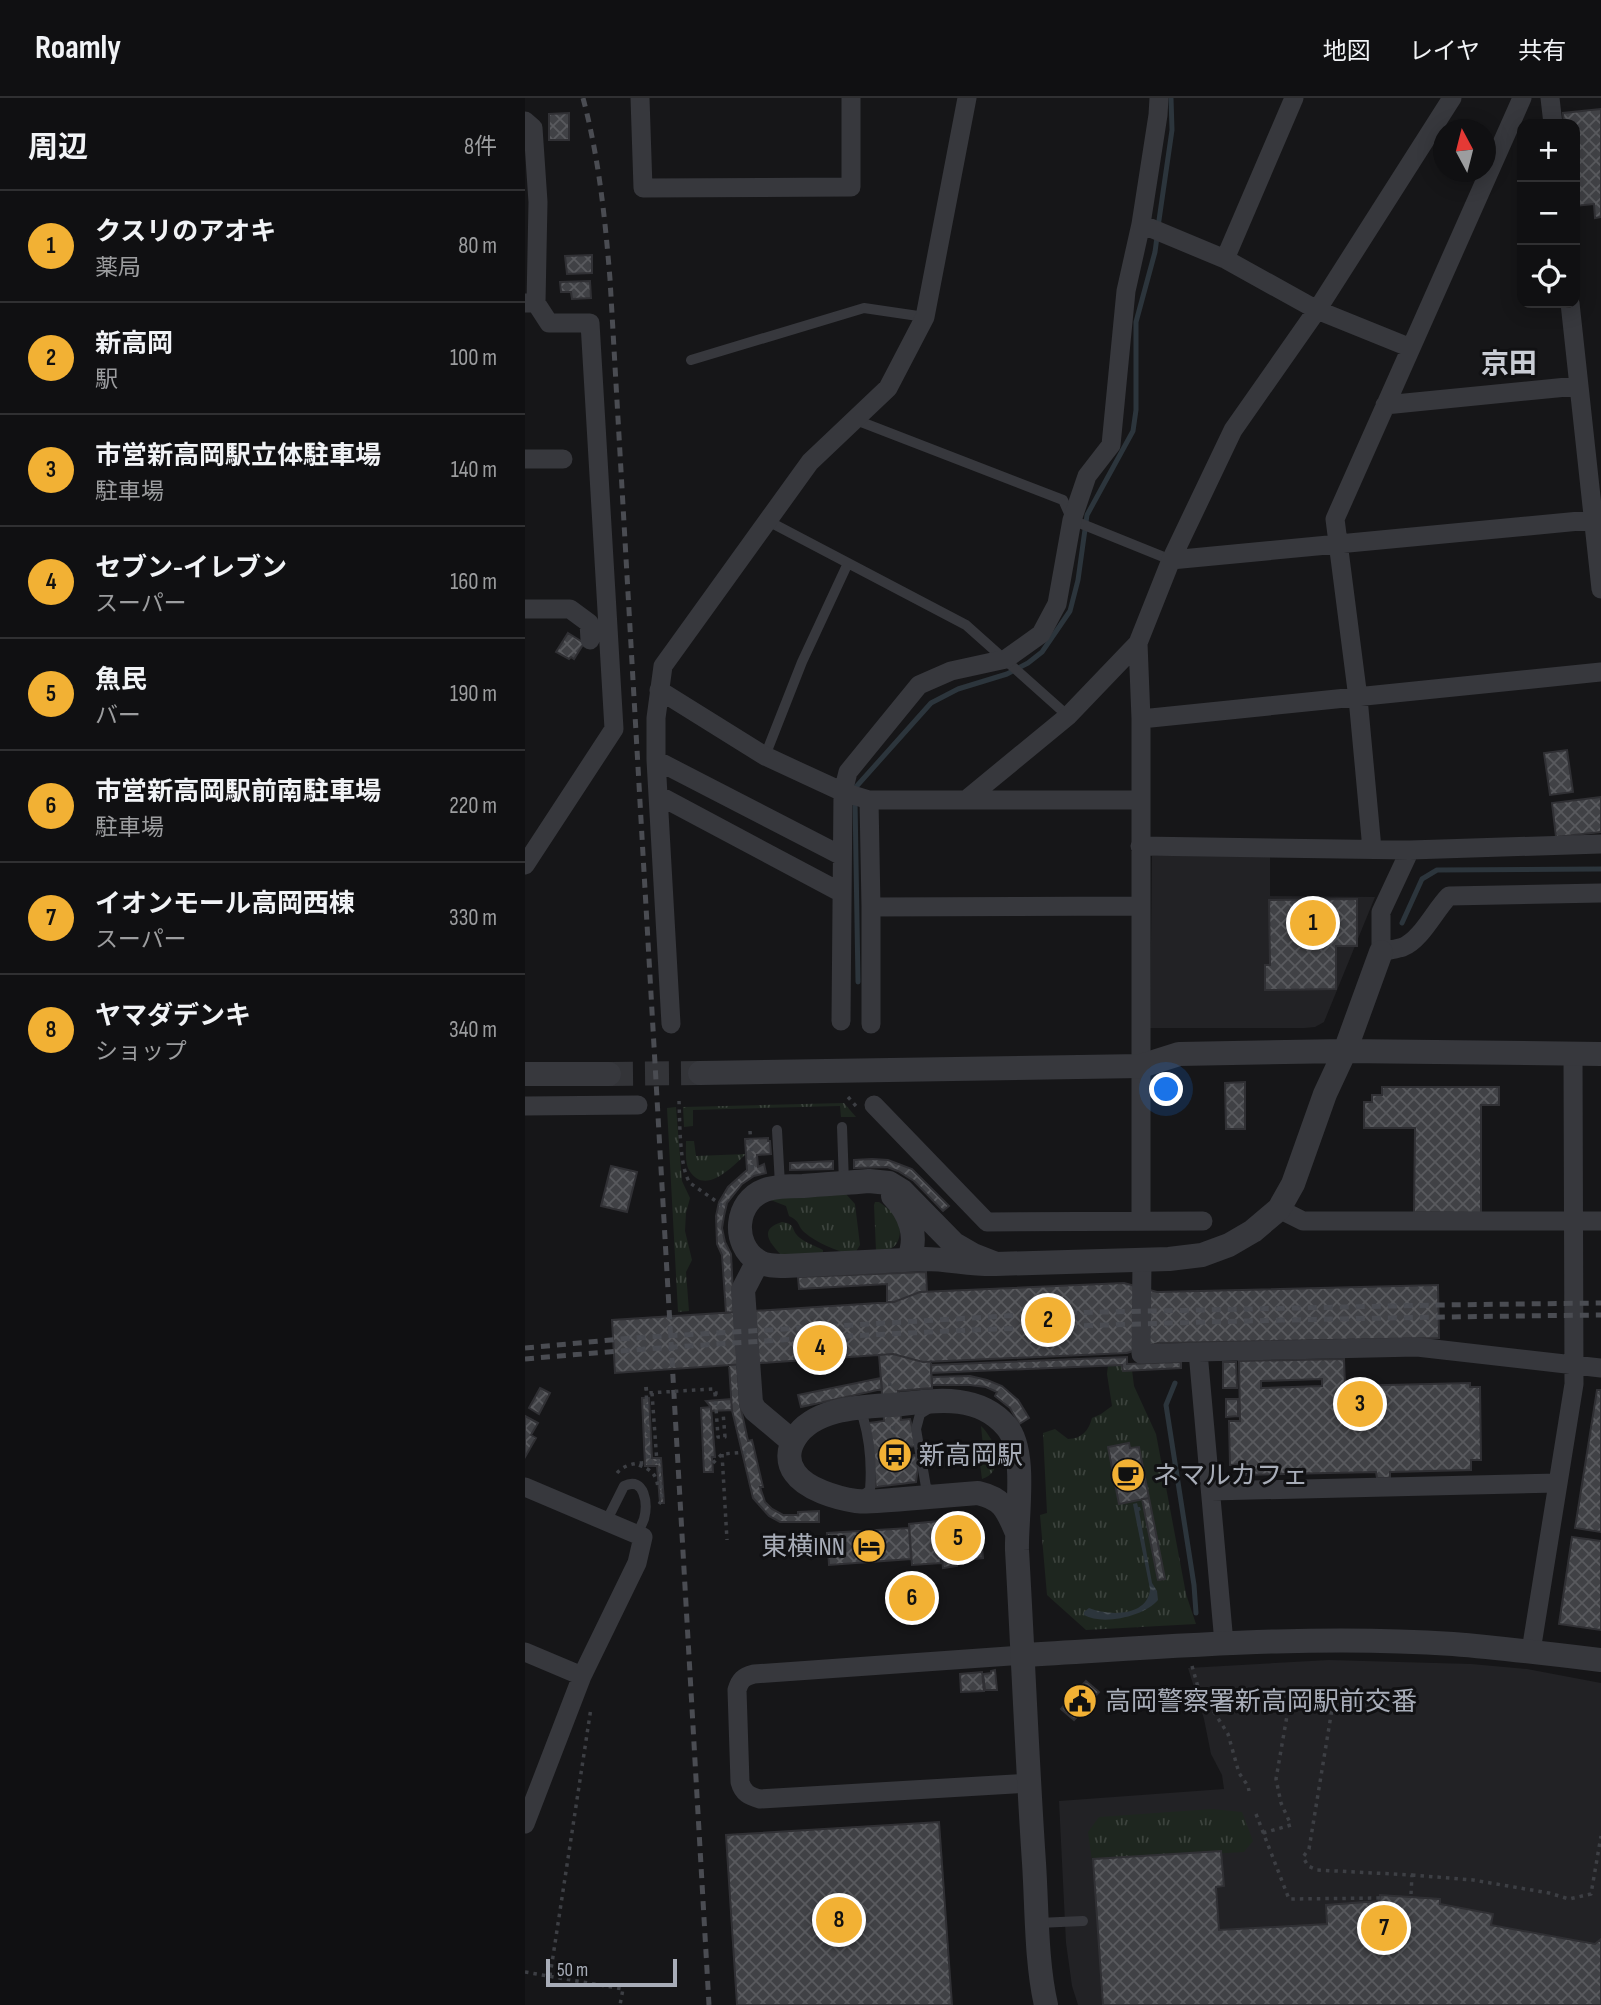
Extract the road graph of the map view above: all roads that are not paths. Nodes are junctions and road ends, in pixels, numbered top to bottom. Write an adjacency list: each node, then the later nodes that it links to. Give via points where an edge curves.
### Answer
1 (640, 98): 2 (street, via 643,188 851,187)
2 (851, 98)
3 (967, 98): 16 (street)
4 (1159, 98): 11 (street)
5 (1294, 98): 12 (street)
6 (1452, 98): 15 (street)
7 (1522, 98): 17 (street)
8 (1550, 98): 9 (street)
9 (1552, 119)
10 (525, 121): 13 (street, via 533,128 538,202)
11 (1142, 224): 12 (street); 26 (street, via 1126,291 1111,444 1087,475)
12 (1225, 259): 15 (street)
13 (531, 303): 52 (street, via 549,323 590,323 614,729)
14 (1570, 308): 19 (street)
15 (1317, 310): 17 (street); 28 (street, via 1233,430)
16 (925, 317): 18 (lane, via 865,308); 21 (street, via 888,388)
17 (1411, 348): 20 (street)
18 (691, 360)
19 (1577, 386): 20 (street); 24 (street)
20 (1385, 405): 27 (street, via 1335,519)
21 (856, 419): 25 (street, via 810,462); 26 (lane, via 1063,500)
22 (525, 459): 23 (street)
23 (563, 459)
24 (1598, 519): 27 (street); 30 (street)
25 (768, 520): 29 (lane); 36 (street, via 663,666)
26 (1072, 520): 28 (lane); 34 (street, via 1057,604 1041,635)
27 (1338, 545): 28 (street); 37 (street)
28 (1171, 560): 33 (street)
29 (848, 563): 34 (lane, via 966,625); 40 (lane)
30 (1601, 589)
31 (525, 609): 32 (street, via 570,609 589,623)
32 (590, 640)
33 (1138, 643): 38 (street); 39 (street)
34 (1006, 659): 38 (lane); 42 (street, via 951,671 919,685 848,772)
35 (1601, 671): 37 (street)
36 (659, 690): 40 (street); 41 (street)
37 (1358, 698): 39 (street); 49 (street)
38 (1068, 716): 44 (street)
39 (1141, 719): 46 (street)
40 (765, 756): 42 (street)
41 (656, 760): 43 (street); 51 (street)
42 (844, 792): 45 (street); 51 (street)
43 (658, 795): 53 (street); 59 (street)
44 (967, 799): 45 (street); 46 (street)
45 (868, 800): 56 (street)
46 (1140, 800): 48 (street)
47 (1601, 844): 50 (street)
48 (1140, 846): 49 (street); 55 (street)
49 (1371, 849): 50 (street)
50 (1410, 850): 57 (street, via 1381,912)
51 (842, 856): 53 (street)
52 (525, 865)
53 (842, 893): 58 (street)
54 (1601, 893): 57 (street, via 1449,896 1417,938)
55 (1141, 906): 56 (street); 64 (street)
56 (871, 907): 60 (street)
57 (1381, 952): 61 (street)
58 (841, 1021)
59 (671, 1024)
60 (871, 1024)
61 (1345, 1051): 63 (street); 64 (street, via 1179,1054); 75 (street)
62 (1601, 1054): 63 (street)
63 (1573, 1055): 78 (street)
64 (1141, 1066): 65 (street); 76 (street)
65 (700, 1073)
66 (525, 1074): 67 (street)
67 (609, 1074)
68 (638, 1105): 70 (street)
69 (874, 1105): 76 (street, via 987,1222)
70 (525, 1106)
71 (842, 1127): 73 (lane)
72 (777, 1130): 74 (lane)
73 (857, 1182): 74 (street); 80 (street, via 882,1187 905,1210 912,1231); 83 (street, via 889,1183 954,1244)
74 (781, 1187): 81 (street, via 753,1197 740,1219 743,1242)
75 (1279, 1209): 78 (street, via 1303,1221); 82 (street, via 1229,1245 1202,1255)
76 (1141, 1221): 77 (street)
77 (1203, 1221)
78 (1575, 1221): 79 (street); 85 (street)
79 (1601, 1221)
80 (908, 1260): 81 (street, via 785,1266); 83 (street)
81 (758, 1261): 90 (street, via 743,1290 751,1403)
82 (1142, 1261): 83 (street); 84 (street, via 1141,1354)
83 (996, 1264)
84 (1198, 1352): 85 (street, via 1416,1347); 93 (street)
85 (1574, 1365): 86 (street); 91 (street)
86 (1601, 1368)
87 (939, 1402): 88 (street); 89 (street, via 965,1401); 95 (lane, via 920,1414 916,1429 926,1488)
88 (851, 1410): 90 (street, via 812,1420); 96 (lane, via 863,1417 872,1468 870,1490)
89 (995, 1415): 94 (street, via 1003,1436 1006,1468 999,1480); 98 (street, via 1014,1441 1019,1473)
90 (793, 1441): 96 (street, via 790,1465 797,1477 822,1491)
91 (1558, 1483): 93 (street); 101 (street)
92 (525, 1487): 97 (street)
93 (1210, 1491): 100 (street)
94 (978, 1493): 95 (street); 98 (street, via 993,1497 1007,1509)
95 (939, 1496): 96 (street)
96 (857, 1501)
97 (606, 1522): 99 (street); 99 (lane, via 624,1486 640,1485 645,1516)
98 (1017, 1533): 103 (street)
99 (637, 1535): 105 (street, via 643,1537 637,1563)
100 (1224, 1643): 101 (street, via 1364,1641); 103 (street)
101 (1531, 1651): 104 (street)
102 (525, 1652): 105 (street)
103 (1023, 1656): 106 (street); 106 (street, via 754,1674 740,1682 734,1712 740,1783 750,1797)
104 (1601, 1660)
105 (582, 1676): 107 (street)
106 (1030, 1783): 109 (street)
107 (525, 1824)
108 (1083, 1920): 109 (lane)
109 (1038, 1923): 110 (street)
110 (1046, 2005)

